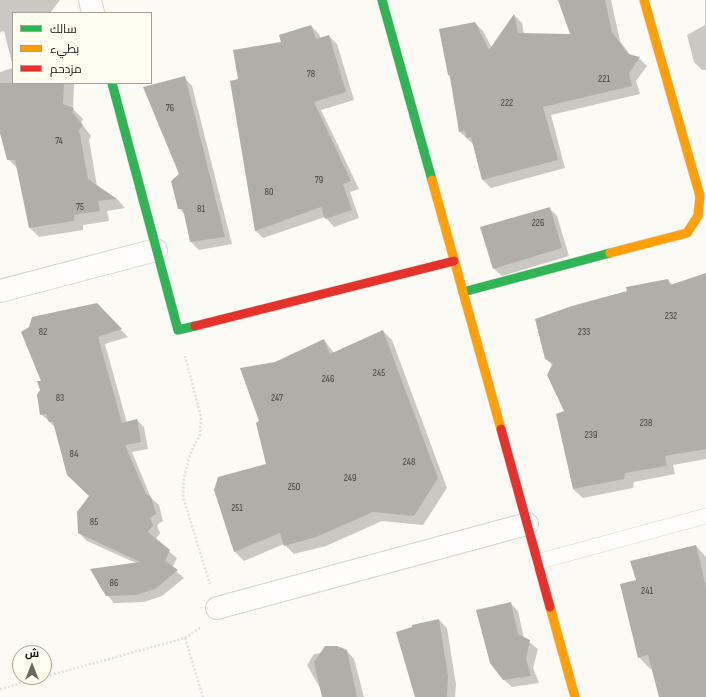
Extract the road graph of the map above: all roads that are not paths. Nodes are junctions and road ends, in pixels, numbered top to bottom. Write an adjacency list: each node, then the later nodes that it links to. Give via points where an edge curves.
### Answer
1 (90, 0): 4 (street)
2 (382, 0): 7 (street)
3 (644, 0): 9 (street, via 700,196 698,216 687,233)
4 (93, 12)
5 (112, 84): 6 (street)
6 (156, 250): 7 (street, via 178,330); 8 (street)
7 (454, 261): 9 (street)
8 (0, 291)
9 (463, 292): 11 (street)
10 (706, 516): 12 (lane)
11 (527, 524): 12 (street); 13 (street)
12 (537, 562): 14 (street)
13 (217, 608)
14 (575, 697)

